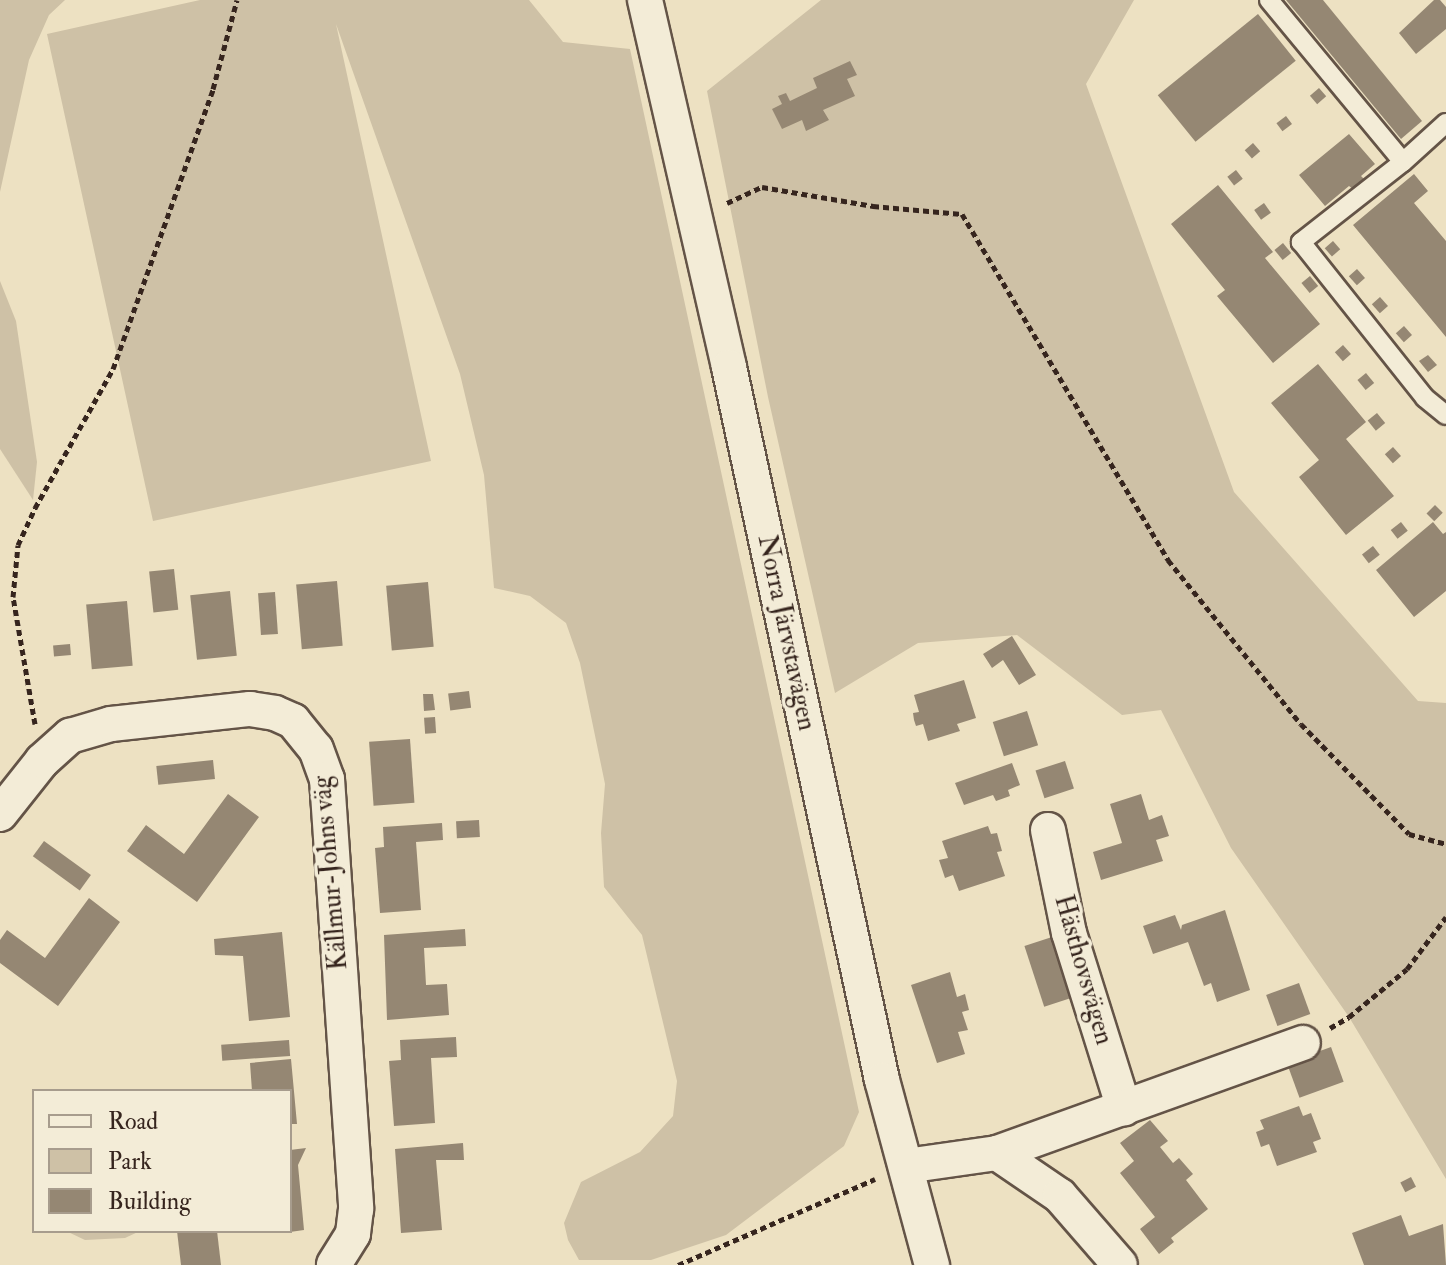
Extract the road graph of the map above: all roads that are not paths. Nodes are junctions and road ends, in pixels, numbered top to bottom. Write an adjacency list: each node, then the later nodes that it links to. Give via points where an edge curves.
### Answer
1 (645, 0): 11 (street, Norra Järvstavägen, via 882,1080)
2 (1269, 0): 4 (lane)
3 (1446, 123): 4 (lane)
4 (1403, 162): 5 (lane, via 1301,242 1425,398)
5 (1446, 415)
6 (0, 814): 12 (street, Källmur-Johns väg, via 42,761 70,736 111,724 250,709 293,721 316,749 327,779 356,1209 353,1234)
7 (1048, 830): 9 (street, Hästhovsvägen, via 1069,933)
8 (1303, 1043): 9 (street)
9 (1124, 1109): 10 (street)
10 (997, 1153): 11 (street); 14 (street, via 1060,1196)
11 (906, 1166): 13 (street, Norra Järvstavägen)
12 (334, 1265)
13 (932, 1265)
14 (1120, 1265)

